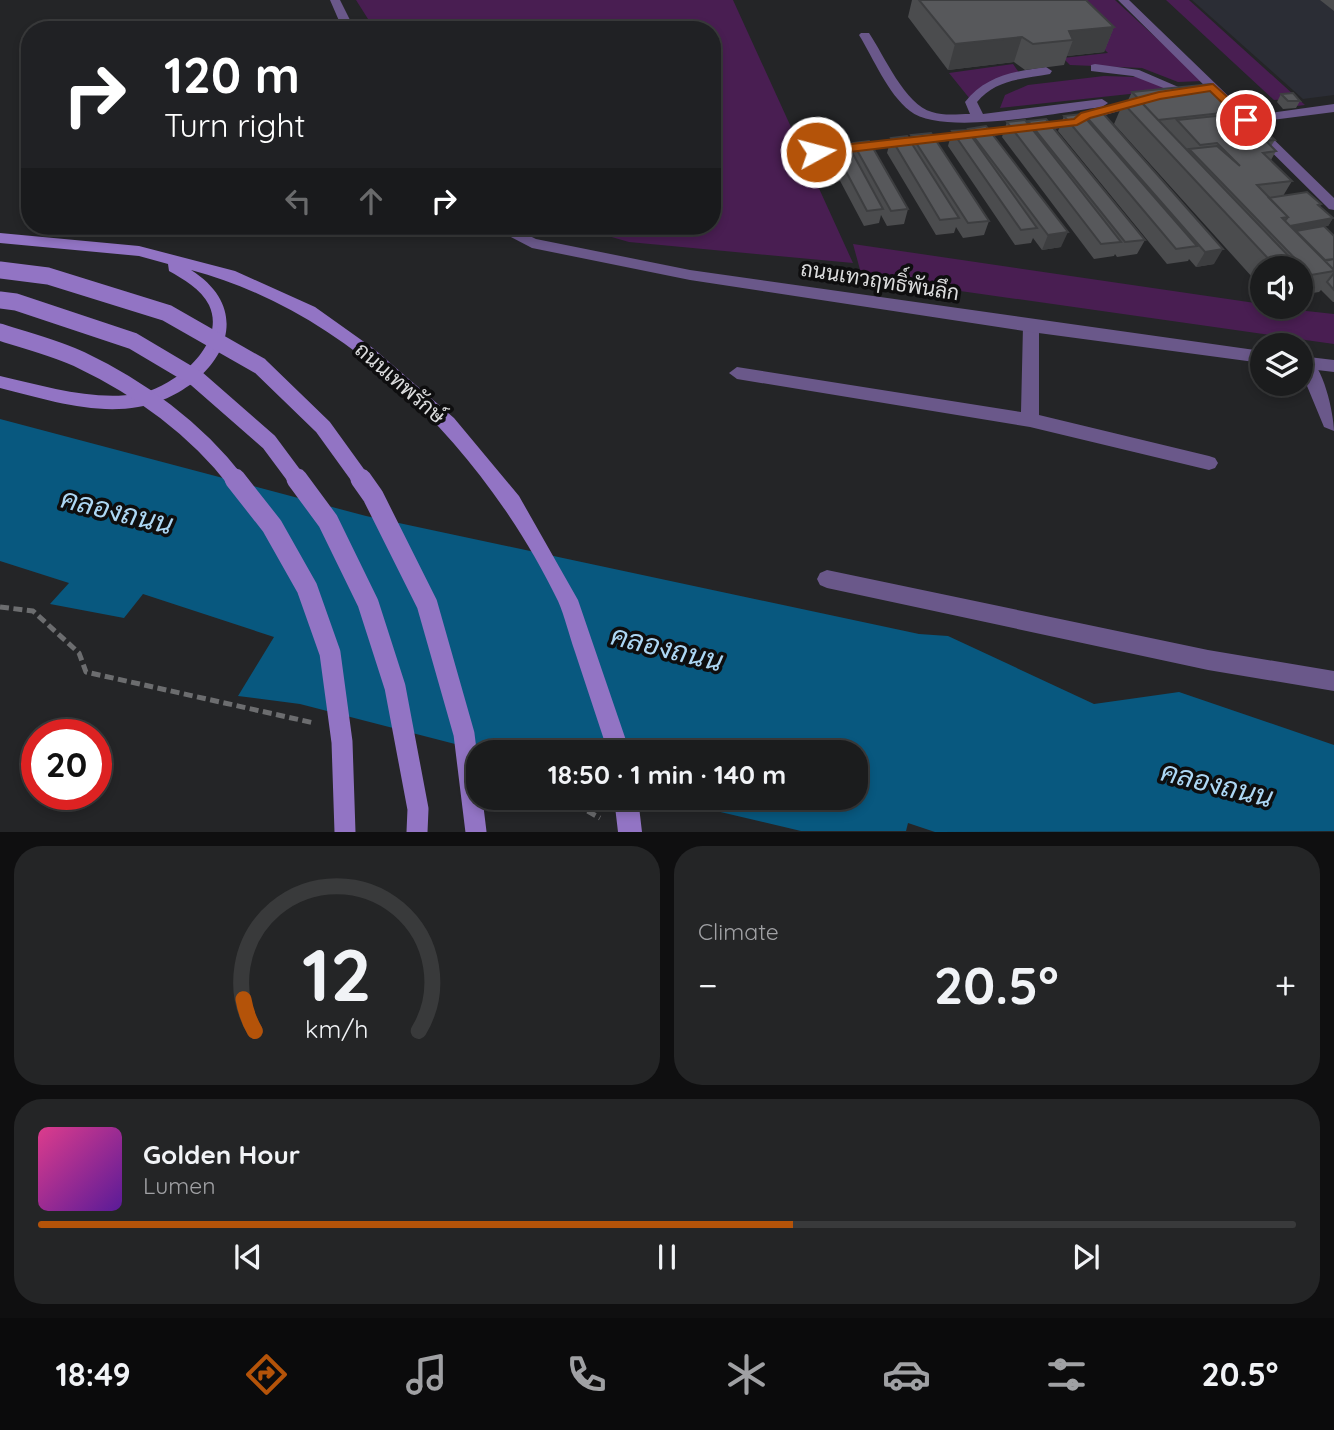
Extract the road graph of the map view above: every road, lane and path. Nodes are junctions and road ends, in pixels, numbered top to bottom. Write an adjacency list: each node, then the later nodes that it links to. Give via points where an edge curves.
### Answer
1 (335, 0): 3 (street)
2 (1123, 0): 7 (street)
3 (345, 21)
4 (865, 35): 11 (street, via 918,112 942,120)
5 (1095, 68): 8 (street, via 1135,73)
6 (1046, 71): 11 (street, via 984,87 971,102)
7 (1213, 88): 8 (street); 12 (street)
8 (1184, 92): 9 (street)
9 (1159, 96): 11 (street); 13 (street, via 1077,122)
10 (1334, 108): 12 (street)
11 (979, 117)
12 (1246, 120): 14 (street)
13 (816, 152)
14 (1332, 202)
15 (516, 235): 20 (street, ถนนเทวฤทธิ์พันลึก, via 532,243 690,275)
16 (0, 238): 17 (main road, ถนนเทพรักษ์)
17 (139, 251): 26 (main road, via 188,274 208,291 220,315 212,352 198,368 171,388 140,400 101,402); 35 (main road, ถนนเทพรักษ์, via 230,275 309,311 368,353 447,423 512,502 568,600)
18 (0, 270): 41 (main road, bridge, via 48,275 167,313 260,366 323,427 373,496 427,604 464,733)
19 (0, 300): 40 (main road, bridge, via 133,341 197,379 269,442 328,521 368,603 395,687 418,809)
20 (1031, 326): 22 (street, ถนนเทวฤทธิ์พันลึก); 28 (street)
21 (0, 332): 39 (main road, bridge, via 80,359 145,396 215,452 272,526 307,588 330,653 342,742)
22 (1250, 355)
23 (1313, 364): 24 (street)
24 (1334, 366)
25 (737, 373): 28 (street)
26 (0, 382)
27 (1313, 384): 29 (street)
28 (1030, 420): 30 (street)
29 (1333, 427)
30 (1209, 463)
31 (827, 579): 33 (street, via 1208,660)
32 (0, 607): 34 (path, via 33,611 79,653 86,672)
33 (1334, 681)
34 (324, 726)
35 (615, 740)
36 (586, 810): 38 (path)
37 (623, 810): 38 (main road)
38 (620, 828)
39 (345, 831)
40 (417, 831)
41 (475, 831)

